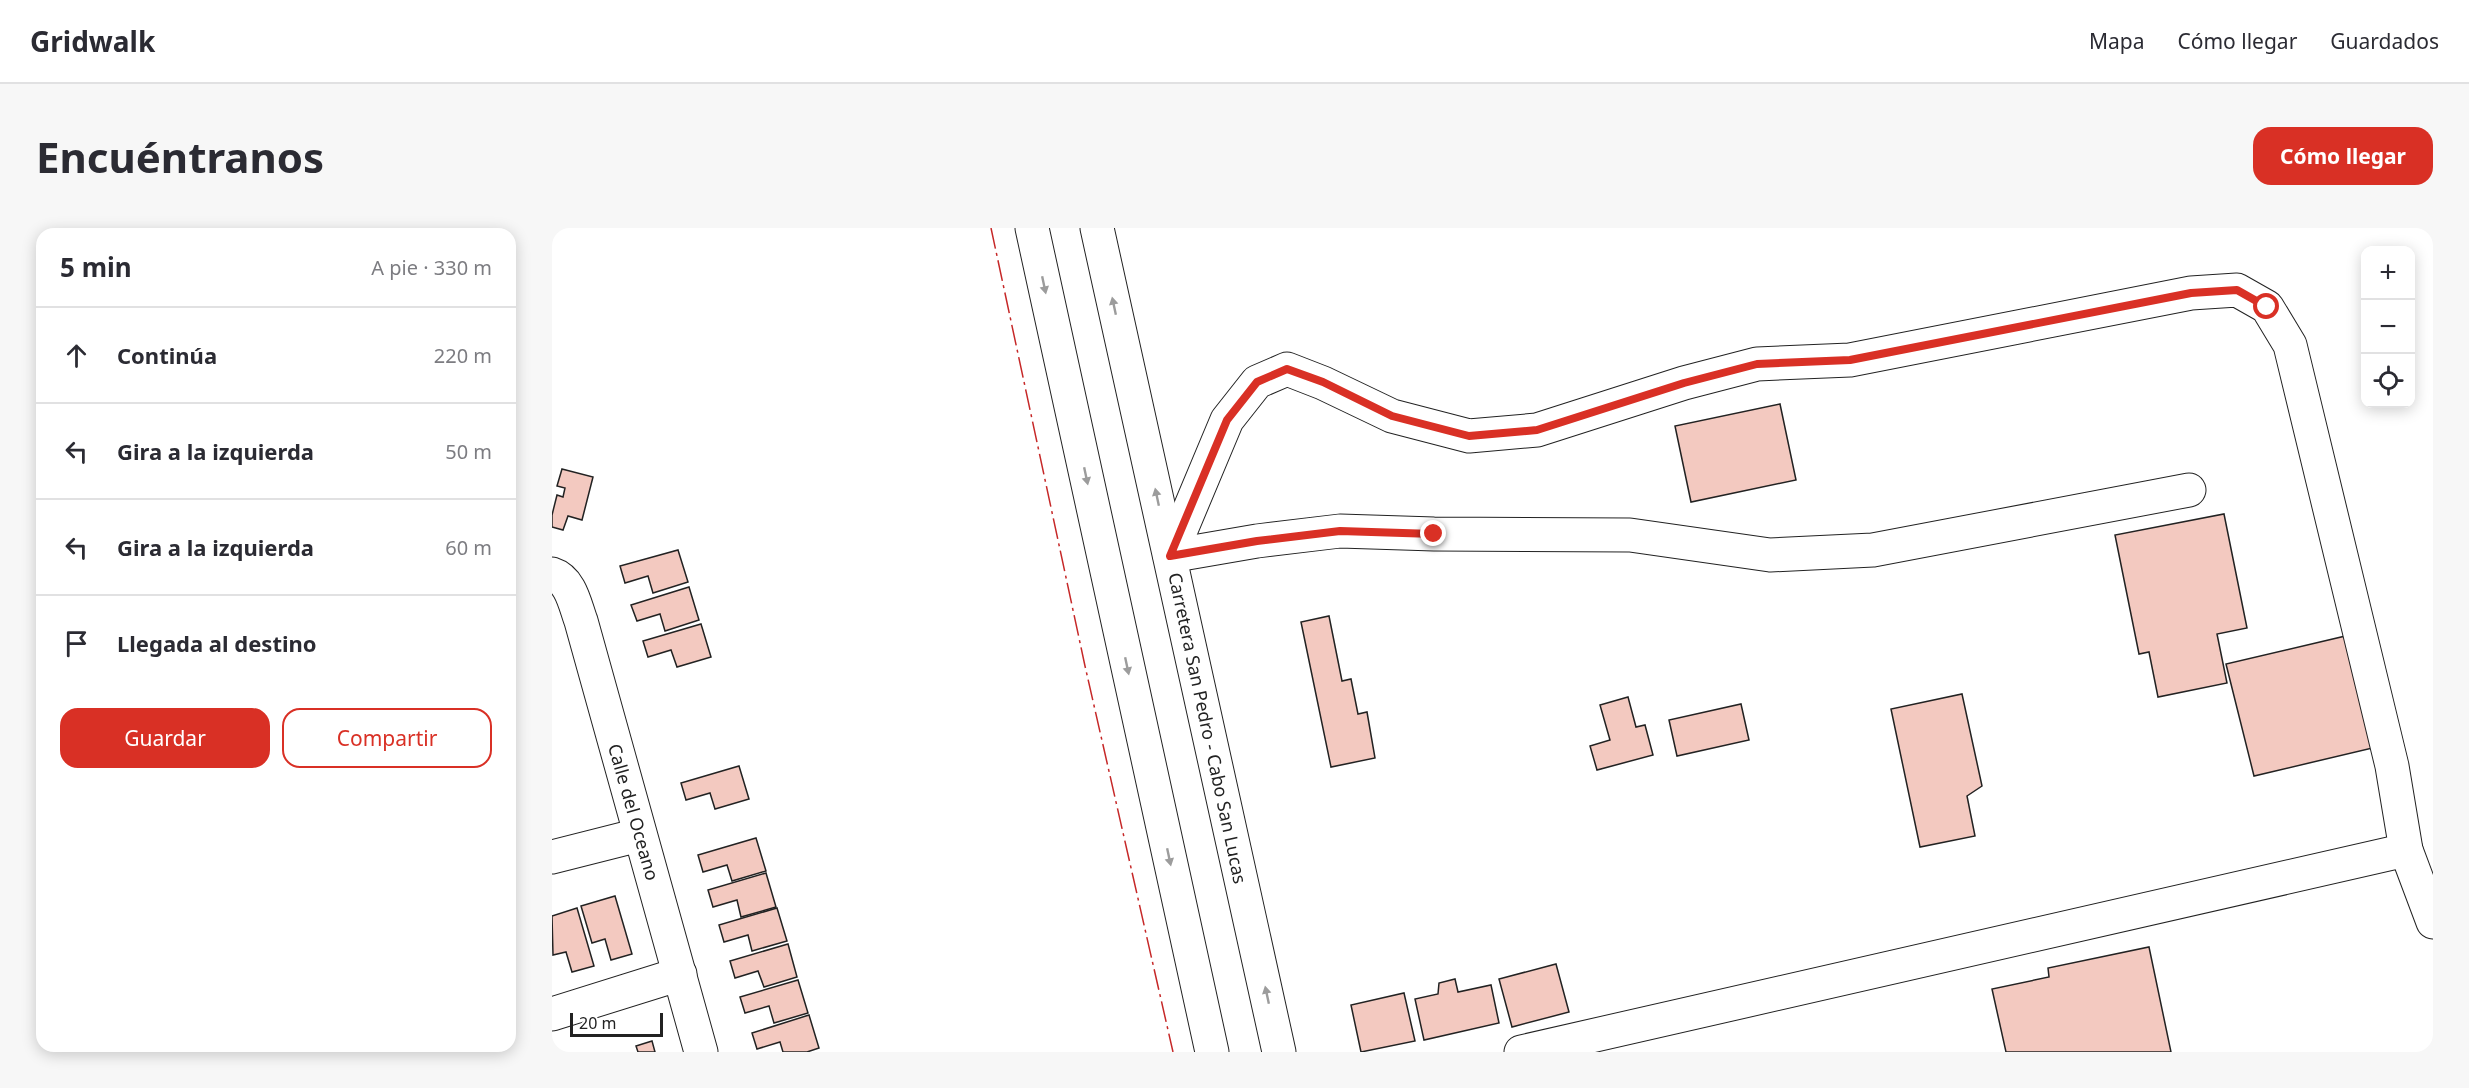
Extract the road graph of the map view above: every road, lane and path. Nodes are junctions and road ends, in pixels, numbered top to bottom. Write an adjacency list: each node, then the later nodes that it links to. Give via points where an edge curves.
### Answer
1 (1032, 228): 13 (main road, one-way to 13)
2 (1097, 228): 4 (main road, Carretera San Pedro - Cabo San Lucas, one-way to 2)
3 (2189, 490): 4 (main road, via 1873,550 1770,555 1630,535 1340,531)
4 (1170, 556): 7 (main road, via 1227,420 1257,382 1287,369 1392,416 1469,436 1537,430 1757,364 1850,360 2191,293 2237,290 2267,307 2290,345 2392,766); 14 (main road, Carretera San Pedro - Cabo San Lucas, one-way to 4)
5 (555, 575): 6 (main road, Calle del Oceano, via 571,592 581,621)
6 (639, 835): 8 (main road); 10 (main road, Calle del Oceano)
7 (2406, 850): 9 (main road); 15 (main road)
8 (552, 857)
9 (2433, 922)
10 (680, 974): 11 (main road); 12 (main road, Calle del Oceano)
11 (552, 1014)
12 (701, 1052)
13 (1212, 1052)
14 (1279, 1052)
15 (1521, 1052)

